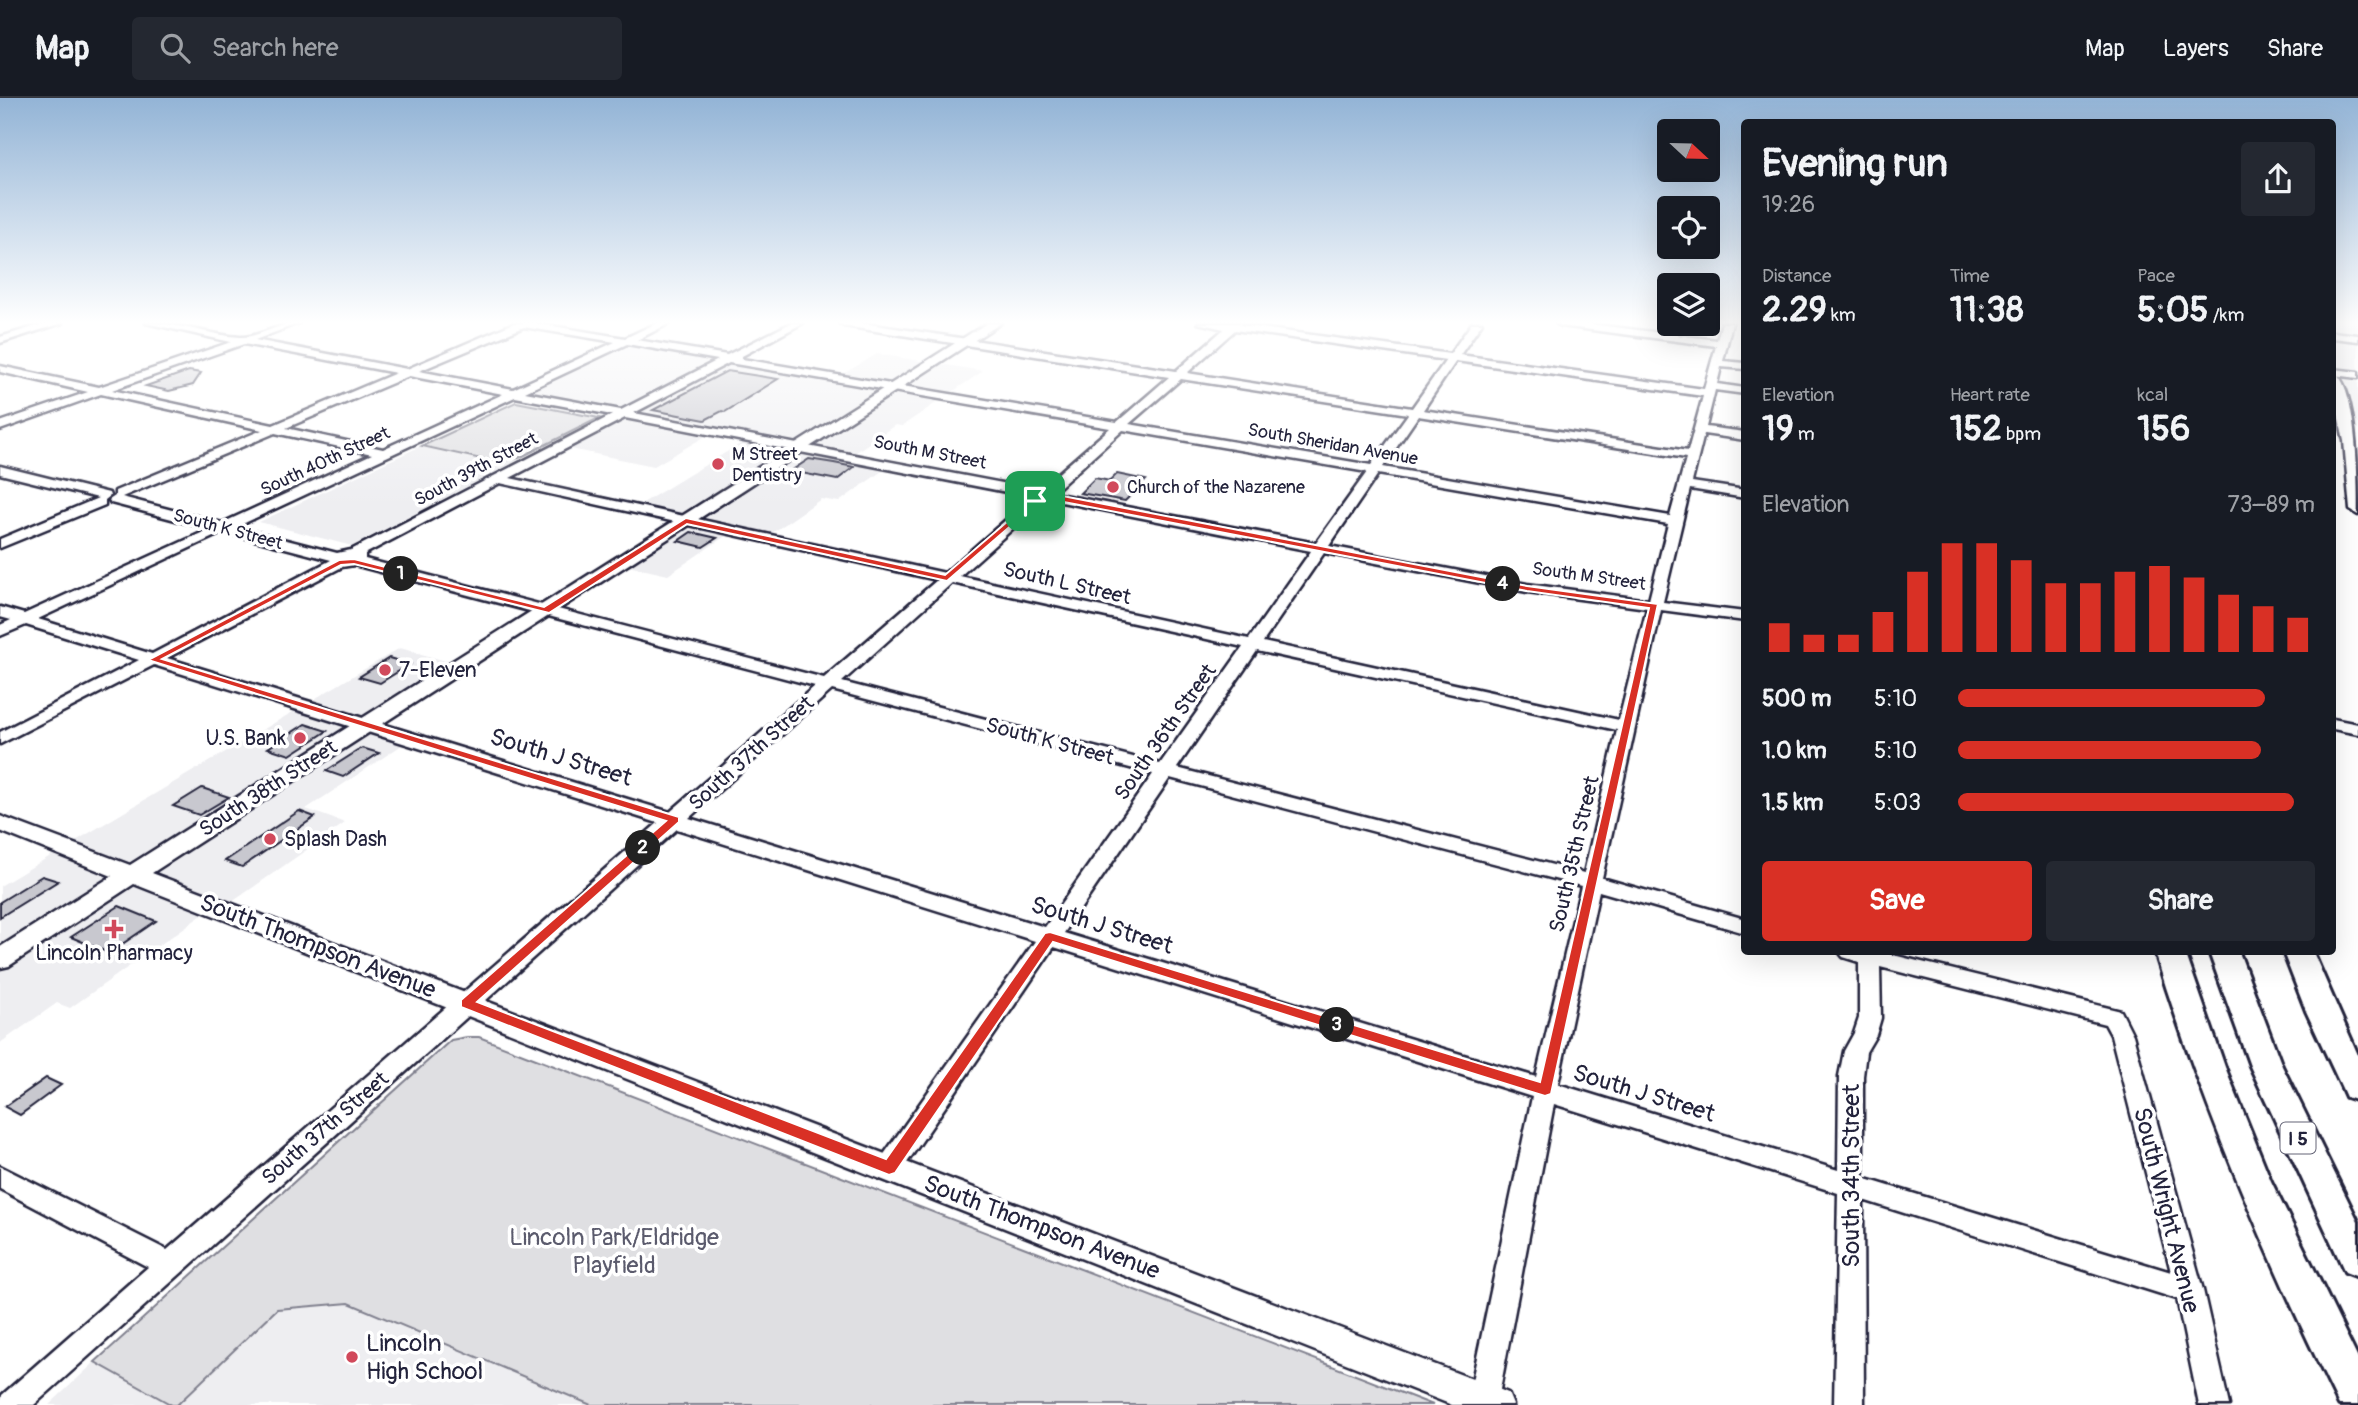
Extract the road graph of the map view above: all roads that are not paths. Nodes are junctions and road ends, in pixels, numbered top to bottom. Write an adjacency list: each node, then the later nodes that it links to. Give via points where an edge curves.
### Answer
1 (68, 384): 17 (street)
2 (120, 384): 17 (street)
3 (383, 384): 24 (street)
4 (467, 384): 19 (street, South M Street)
5 (533, 384): 19 (street, South 40th Street)
6 (681, 384): 21 (street, South 39th Street)
7 (877, 384): 15 (street, South Sheridan Avenue)
8 (900, 384): 15 (main road, South 38th Street)
9 (1167, 384): 22 (street, South 37th Street)
10 (1234, 384): 20 (street)
11 (1433, 384): 20 (street, South 36th Street)
12 (1661, 384): 16 (street)
13 (1711, 384): 16 (street, South 35th Street)
14 (2337, 384): 27 (main road)
15 (895, 387): 22 (street, South Sheridan Avenue); 28 (main road, South 38th Street)
16 (1709, 390): 18 (street); 25 (street, South 35th Street)
17 (100, 391): 23 (street); 24 (street)
18 (1741, 391)
19 (514, 393): 21 (street, South M Street); 29 (street, South 40th Street)
20 (1413, 412): 30 (street); 31 (street, South 36th Street)
21 (623, 414): 28 (street, South M Street); 33 (street, South 39th Street)
22 (1120, 425): 31 (street, South Sheridan Avenue); 36 (street, South 37th Street)
23 (0, 426)
24 (275, 429): 29 (street); 37 (street)
25 (1698, 429): 26 (street); 30 (street, South 35th Street)
26 (1741, 435)
27 (2354, 444): 38 (main road)
28 (799, 448): 36 (street, South M Street); 39 (main road, South 38th Street)
29 (383, 453): 41 (street, South 40th Street)
30 (1692, 455): 34 (street, South 35th Street)
31 (1374, 469): 40 (street, South Sheridan Avenue); 43 (street, South 36th Street)
32 (0, 470): 37 (street, South K Street)
33 (499, 479): 39 (street, South L Street); 44 (street, South 39th Street)
34 (1685, 484): 35 (street); 40 (street, South 35th Street)
35 (1741, 493)
36 (1042, 495): 43 (street, South M Street); 45 (street, South 37th Street)
37 (110, 498): 41 (street, South K Street); 42 (street)
38 (2358, 510)
39 (686, 521): 45 (street, South L Street); 48 (main road, South 38th Street)
40 (1675, 521): 46 (street, South 35th Street)
41 (223, 527): 44 (street, South K Street); 50 (street, South 40th Street)
42 (0, 544)
43 (1319, 549): 46 (street, South M Street, via 1537,590); 52 (street, South 36th Street)
44 (347, 559): 48 (street, South K Street); 53 (street, South 39th Street)
45 (947, 578): 52 (street, South L Street); 54 (street, South 37th Street)
46 (1655, 606): 49 (street, South M Street); 57 (street, South 35th Street)
47 (0, 611): 50 (street, South J Street)
48 (545, 611): 54 (street, South K Street); 55 (main road, South 38th Street)
49 (1741, 617)
50 (25, 619): 51 (street, South 40th Street); 53 (street, South J Street)
51 (0, 631)
52 (1252, 646): 57 (street, South L Street); 60 (street, South 36th Street)
53 (153, 660): 55 (street, South J Street); 59 (street, South 39th Street)
54 (829, 683): 60 (street, South K Street); 61 (street, South 37th Street)
55 (366, 725): 61 (street, South J Street); 63 (main road, South 38th Street)
56 (2336, 725): 58 (street)
57 (1626, 727): 64 (street, South 35th Street)
58 (2358, 729)
59 (0, 739)
60 (1166, 771): 64 (street, South K Street); 66 (street, South 36th Street)
61 (675, 820): 66 (street, South J Street); 73 (street, South 37th Street)
62 (0, 823): 63 (main road, South Thompson Avenue)
63 (133, 874): 72 (main road, South 38th Street); 73 (main road, South Thompson Avenue)
64 (1592, 883): 65 (street, South K Street); 75 (street, South 35th Street)
65 (1741, 925)
66 (1050, 936): 75 (street, South J Street); 76 (street, South 36th Street)
67 (1863, 955): 78 (street, South 34th Street, via 1870,1018 1852,1065)
68 (1867, 955): 81 (street, South Wright Avenue, via 2113,1017 2122,1035)
69 (2171, 955): 82 (highway, via 2214,1082 2252,1174)
70 (2225, 955): 79 (highway, I 5, via 2266,1066)
71 (2299, 955): 74 (highway)
72 (0, 959)
73 (466, 1003): 76 (main road, South Thompson Avenue); 80 (street, South 37th Street)
74 (2358, 1088)
75 (1545, 1090): 78 (street, South J Street); 83 (street, South 35th Street)
76 (889, 1168): 83 (main road, South Thompson Avenue)
77 (0, 1177): 80 (street)
78 (1852, 1185): 81 (street, South J Street); 85 (street, South 34th Street)
79 (2358, 1260)
80 (170, 1265): 84 (street, South 37th Street)
81 (2189, 1290): 86 (street, South Wright Avenue)
82 (2358, 1401)
83 (1490, 1402)
84 (12, 1405)
85 (1849, 1405)
86 (2214, 1405)

